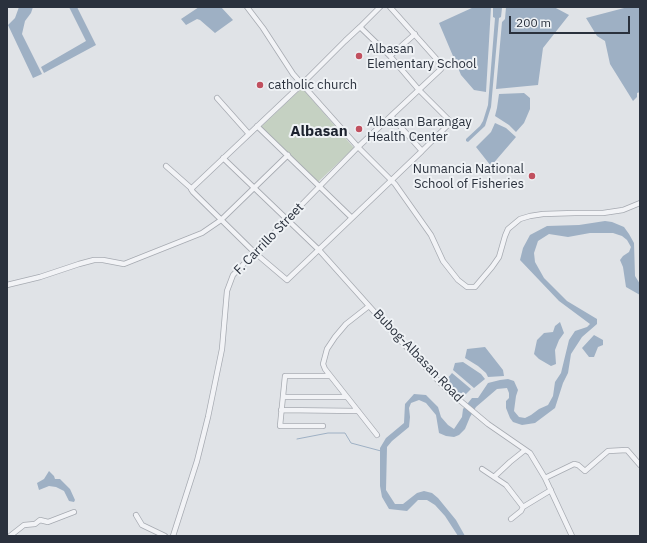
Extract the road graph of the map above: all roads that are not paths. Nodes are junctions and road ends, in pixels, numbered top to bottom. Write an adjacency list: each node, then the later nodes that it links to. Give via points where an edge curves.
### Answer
1 (247, 7): 7 (street)
2 (380, 7): 4 (street)
3 (390, 7): 5 (street)
4 (360, 27): 6 (street); 7 (street)
5 (415, 34): 6 (street); 8 (street, F. Carrillo Street, via 441,66)
6 (390, 56): 8 (street)
7 (302, 84): 11 (street); 13 (street)
8 (420, 90): 10 (street, F. Carrillo Street); 14 (street, via 451,122)
9 (217, 98): 12 (street)
10 (391, 116): 13 (street, F. Carrillo Street); 14 (street)
11 (257, 126): 12 (street); 15 (street)
12 (249, 134): 16 (street)
13 (358, 147): 18 (street); 19 (street, F. Carrillo Street)
14 (422, 151): 18 (street)
15 (288, 155): 19 (street); 20 (street)
16 (223, 158): 20 (street, Bubog-Albasan Road); 21 (street)
17 (166, 166): 21 (street)
18 (391, 180): 22 (street, via 431,235 452,274 462,284 472,288 499,257 508,229 520,219 543,214 603,213 623,210); 23 (street)
19 (319, 186): 23 (street); 24 (street, F. Carrillo Street)
20 (254, 188): 24 (street, Bubog-Albasan Road); 25 (street)
21 (192, 189): 25 (street, via 192,192)
22 (640, 203)
23 (352, 218): 26 (street)
24 (288, 219): 26 (street, Bubog-Albasan Road); 27 (street, F. Carrillo Street)
25 (221, 220): 27 (street); 28 (street, via 202,233 124,264 94,260)
26 (319, 250): 27 (street, via 287,280); 29 (street, Bubog-Albasan Road)
27 (254, 252): 49 (street, F. Carrillo Street, via 235,271 228,285 222,349 208,418)
28 (7, 285)
29 (369, 306): 30 (street, via 346,324 329,345 324,364); 37 (street, Bubog-Albasan Road, via 445,388 488,424)
30 (330, 376): 31 (street, via 285,376); 32 (street)
31 (282, 397): 32 (street); 33 (street)
32 (346, 397): 34 (street)
33 (281, 410): 34 (street); 35 (street, via 280,426)
34 (358, 411): 36 (street)
35 (322, 426)
36 (377, 435)
37 (525, 450): 40 (street); 41 (street, Bubog-Albasan Road, via 530,453)
38 (640, 464): 41 (street, via 627,450 608,451 585,471 574,464)
39 (482, 469): 40 (street)
40 (494, 477): 43 (street, via 510,490)
41 (545, 478): 42 (street, Bubog-Albasan Road)
42 (551, 490): 43 (street); 50 (street, Bubog-Albasan Road)
43 (523, 507): 46 (street)
44 (74, 512): 47 (street, via 48,522 40,520 35,524 24,525)
45 (136, 515): 48 (street, via 142,525)
46 (511, 519)
47 (10, 536)
48 (165, 536)
49 (173, 536)
50 (572, 536)

